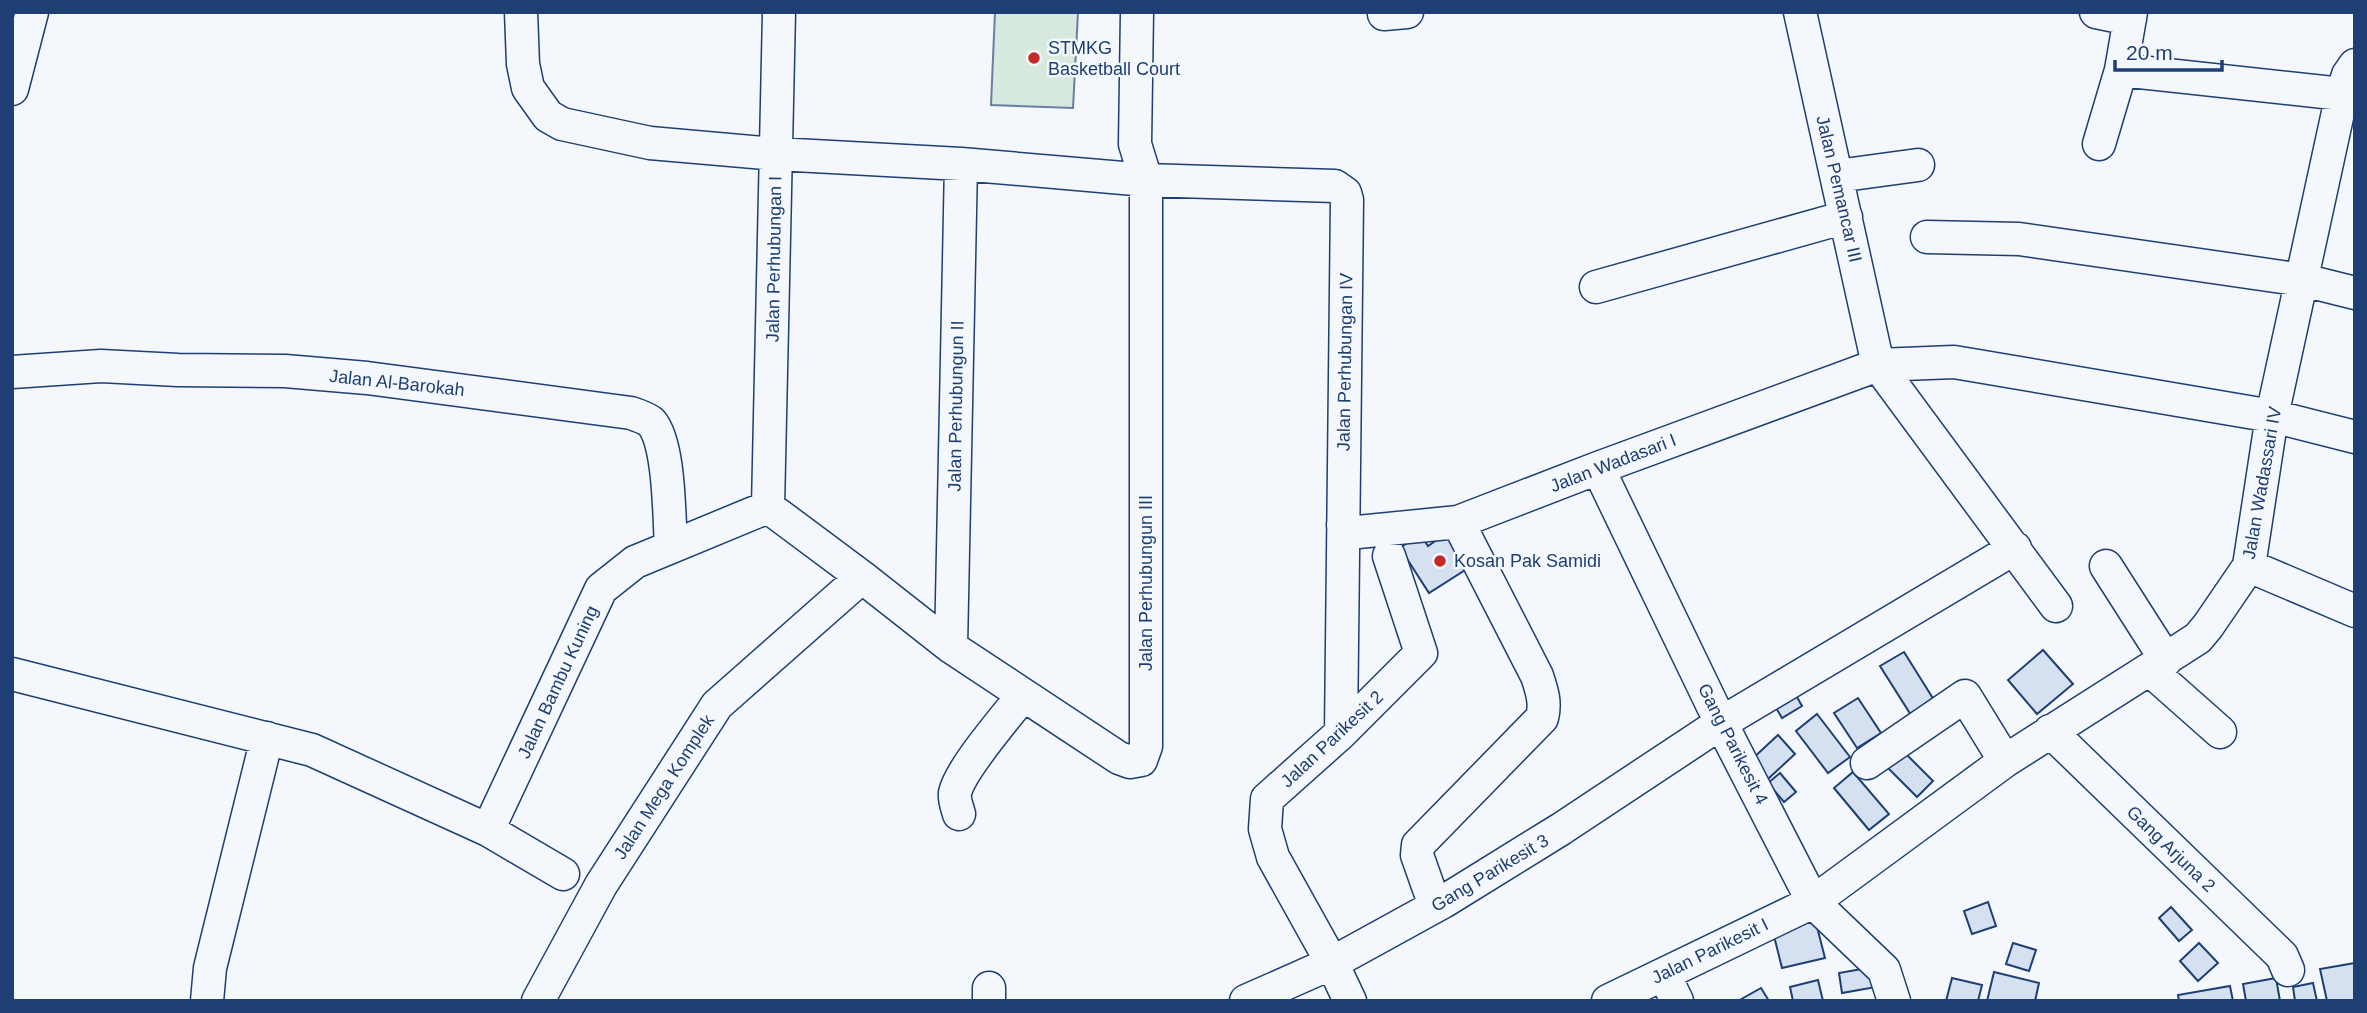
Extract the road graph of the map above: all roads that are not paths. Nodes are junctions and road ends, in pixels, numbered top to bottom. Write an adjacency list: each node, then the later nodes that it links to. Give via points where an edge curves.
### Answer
1 (32, 12): 10 (street)
2 (521, 12): 12 (street, via 528,88 548,116 562,124 650,143)
3 (779, 12): 12 (street)
4 (1137, 12): 16 (street, via 1135,144)
5 (1800, 12): 15 (street, Jalan Pemancar III)
6 (2096, 12): 7 (street)
7 (2130, 15): 8 (street)
8 (2122, 69): 9 (street); 11 (street)
9 (2350, 78): 19 (street, Jalan Wadassari IV)
10 (12, 89)
11 (2099, 144)
12 (776, 154): 13 (street, Jalan Perhubungan I); 27 (street, Jalan Perhubungan I)
13 (961, 164): 16 (street, Jalan Perhubungan I); 38 (street, Jalan Perhubungun II)
14 (1918, 165): 15 (street)
15 (1837, 176): 17 (street, Jalan Pemancar III)
16 (1146, 180): 29 (street, Jalan Perhubungan IV, via 1335,186 1346,196); 41 (street, Jalan Perhubungun III, via 1143,757 1136,762 1119,758)
17 (1846, 217): 20 (street); 22 (street, Jalan Pemancar III)
18 (1927, 237): 19 (street, via 2019,239)
19 (2303, 280): 21 (street); 24 (street, Jalan Wadassari IV)
20 (1596, 288)
21 (2355, 293)
22 (1878, 365): 24 (street, Jalan Wadasari I, via 1954,362); 26 (street, Jalan Wadasari I); 31 (street)
23 (12, 372): 30 (street, Jalan Al-Barokah, via 101,366 285,371 631,413 650,421 659,436)
24 (2272, 416): 25 (street, Jalan Wadasari I); 34 (street, Jalan Wadassari IV)
25 (2355, 438)
26 (1598, 468): 28 (street, Jalan Wadasari I); 42 (street, Gang Parikesit 4)
27 (768, 507): 30 (street, Jalan Bambu Kuning); 35 (street, Jalan Perhubungun III)
28 (1458, 522): 29 (street, Jalan Wadasari I, via 1358,532); 53 (street, via 1537,676 1544,708 1542,718 1418,845 1417,855)
29 (1343, 525): 44 (street, Jalan Perhubungan IV)
30 (671, 547): 50 (street, Jalan Bambu Kuning, via 635,562 601,589)
31 (2015, 548): 36 (street); 42 (street, Gang Parikesit 3)
32 (1389, 556): 44 (street, Jalan Parikesit 2, via 1422,651)
33 (2106, 566): 39 (street)
34 (2249, 566): 37 (street); 39 (street, Jalan Wadassari IV, via 2198,638)
35 (862, 577): 38 (street, Jalan Perhubungun III); 58 (street, Jalan Mega Komplek, via 717,705 601,885)
36 (2056, 606)
37 (2355, 611)
38 (951, 648): 41 (street, Jalan Perhubungun III)
39 (2158, 665): 43 (street, Jalan Wadassari IV); 45 (street)
40 (12, 674): 46 (street)
41 (1023, 695): 49 (street, via 957,785)
42 (1721, 723): 52 (street, Gang Parikesit 4); 53 (street, Gang Parikesit 3)
43 (2050, 732): 47 (street, Jalan Wadassari IV); 55 (street, Gang Arjuna 2, via 2283,956)
44 (1341, 733): 54 (street, Jalan Parikesit 2, via 1267,799 1265,830 1273,857)
45 (2220, 733)
46 (267, 738): 50 (street, via 312,750); 57 (street, via 210,968)
47 (2005, 761): 48 (street, via 1965,696); 52 (street, Jalan Wadassari IV)
48 (1867, 763)
49 (958, 814)
50 (488, 830): 51 (street)
51 (563, 874)
52 (1812, 902): 56 (street, Jalan Parikesit I); 62 (street, Gang Parikesit 4, via 1884,970)
53 (1435, 906): 54 (street, Gang Parikesit 3)
54 (1332, 963): 59 (street, Gang Parikesit 3); 60 (street, Jalan Parikesit 2)
55 (2288, 970)
56 (1671, 987): 61 (street, Jalan Parikesit I)
57 (207, 1001)
58 (538, 1001)
59 (1246, 1001)
60 (1350, 1001)
61 (1608, 1001)
62 (1894, 1001)

